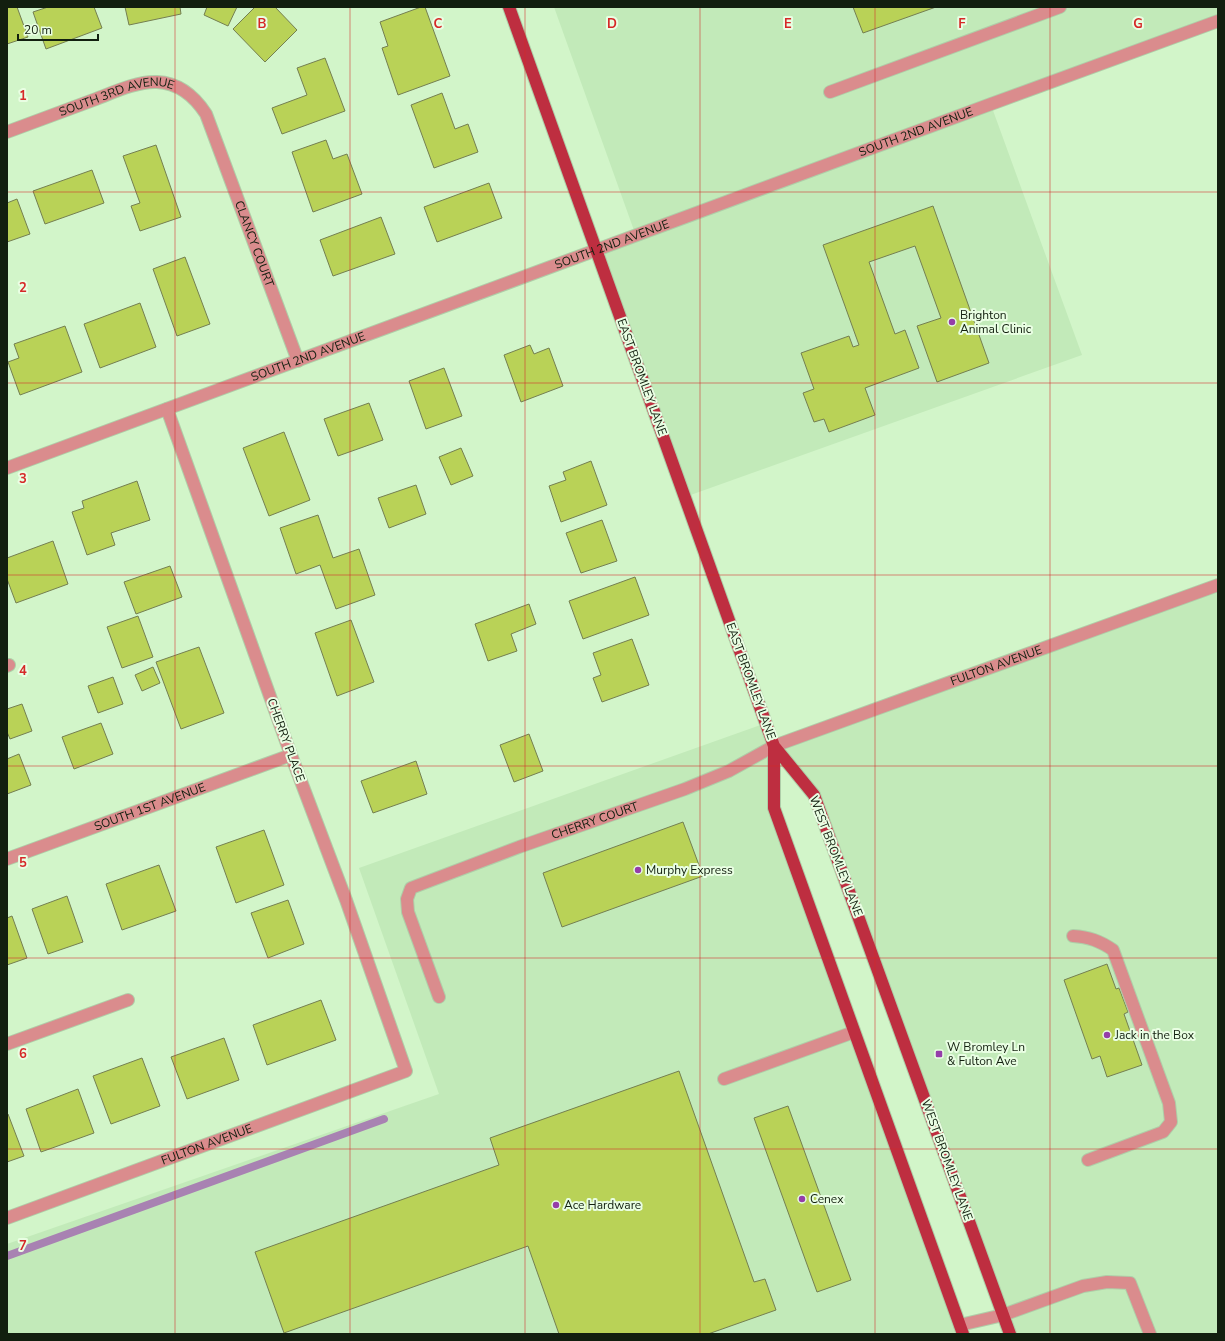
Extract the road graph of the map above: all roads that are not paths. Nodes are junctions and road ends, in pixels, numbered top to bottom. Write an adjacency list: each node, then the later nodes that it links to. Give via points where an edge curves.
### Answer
1 (508, 7): 7 (main road, EAST BROMLEY LANE)
2 (1060, 7): 4 (street)
3 (1218, 21): 7 (street, SOUTH 2ND AVENUE)
4 (830, 92)
5 (210, 126): 6 (street, SOUTH 3RD AVENUE, via 200,104 191,95 172,85 156,82 133,85); 8 (street, CLANCY COURT)
6 (7, 132)
7 (596, 250): 8 (street, SOUTH 2ND AVENUE); 12 (main road, EAST BROMLEY LANE)
8 (298, 361): 9 (street, SOUTH 2ND AVENUE)
9 (167, 409): 10 (street, SOUTH 2ND AVENUE); 13 (street, CHERRY PLACE)
10 (7, 468)
11 (1218, 585): 12 (street, FULTON AVENUE)
12 (774, 746): 16 (street, CHERRY COURT, via 729,771 685,789 411,888 407,899 408,912); 18 (main road, via 774,808); 24 (main road, WEST BROMLEY LANE, via 814,795)
13 (291, 754): 14 (street, SOUTH 1ST AVENUE); 20 (street, CHERRY PLACE)
14 (7, 858)
15 (1073, 936): 22 (street, via 1087,937 1113,950 1169,1103 1171,1122 1163,1132)
16 (439, 997)
17 (128, 1000): 19 (street)
18 (854, 1032): 21 (street); 25 (main road)
19 (7, 1044)
20 (406, 1071): 23 (street, FULTON AVENUE)
21 (724, 1079)
22 (1088, 1160)
23 (7, 1218)
24 (1003, 1315): 25 (street); 26 (main road, WEST BROMLEY LANE); 27 (street, via 1083,1286 1113,1282 1130,1283)
25 (962, 1329)
26 (1010, 1334)
27 (1150, 1334)

